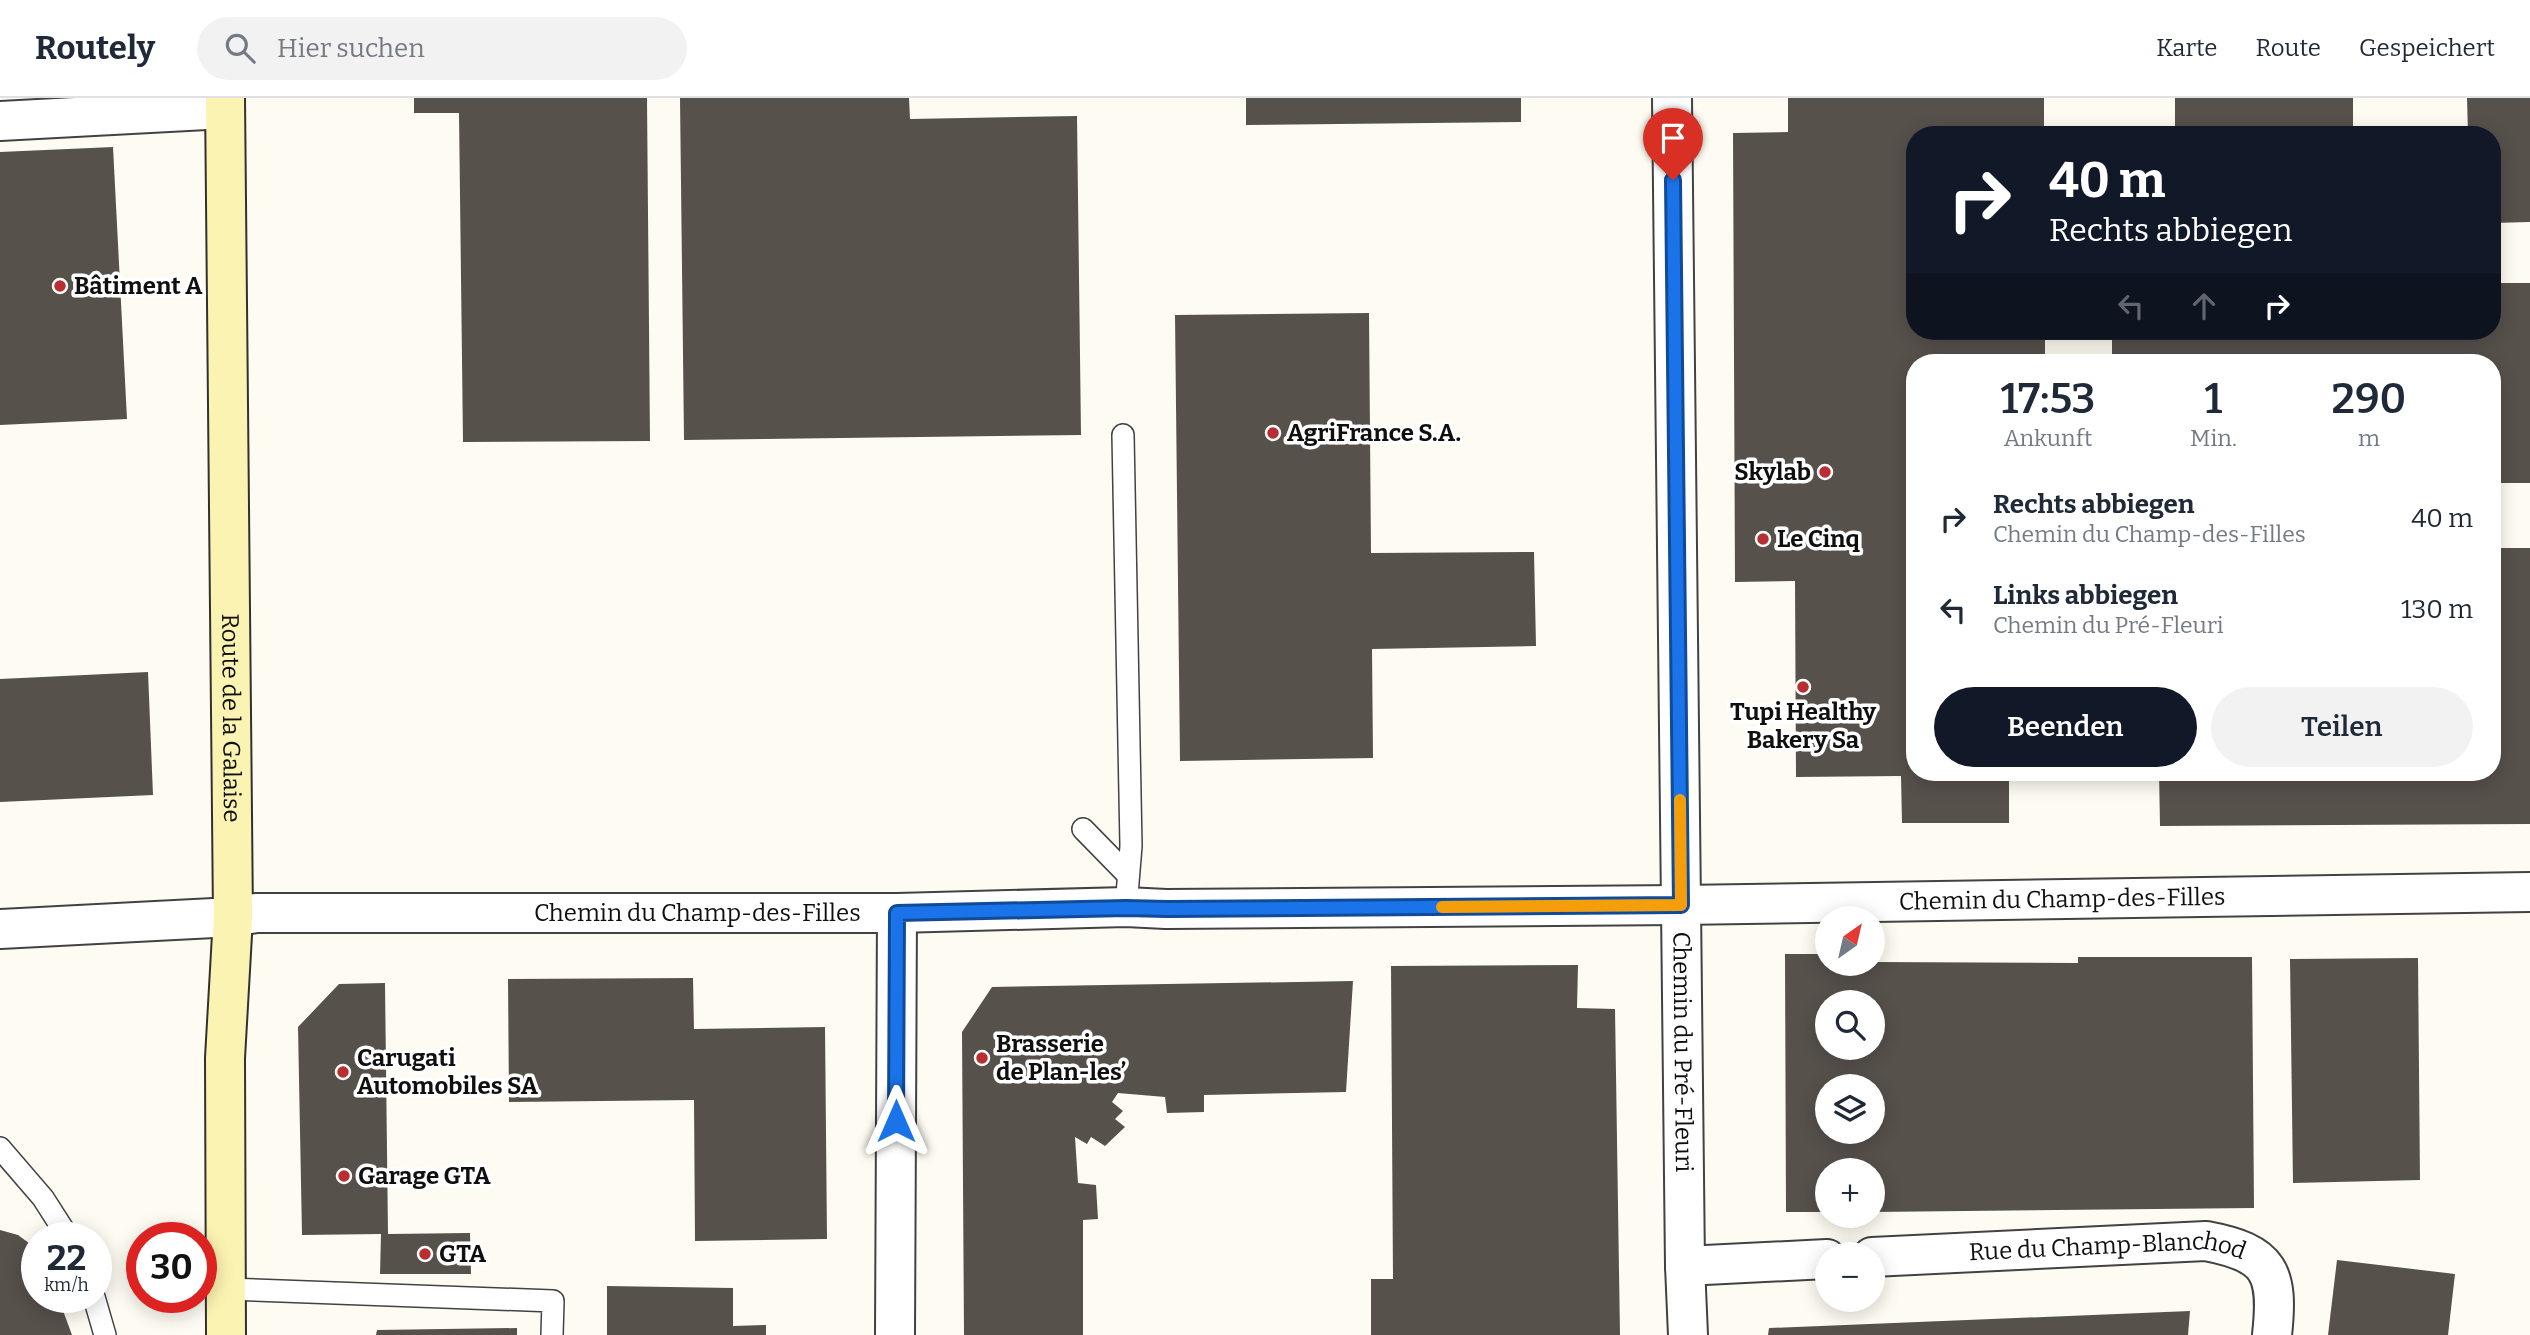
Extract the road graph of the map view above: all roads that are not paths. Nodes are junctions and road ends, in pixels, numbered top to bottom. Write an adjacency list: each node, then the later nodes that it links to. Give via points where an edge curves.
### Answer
1 (1672, 98): 8 (street, Chemin du Pré-Fleuri)
2 (225, 103): 3 (street); 10 (street, Route de la Galaise)
3 (0, 121)
4 (1124, 435): 6 (lane, via 1131,846)
5 (1083, 829): 6 (lane)
6 (1127, 891): 8 (street, Chemin du Champ-des-Filles, via 1167,909); 9 (street, Chemin du Champ-des-Filles)
7 (2530, 892): 8 (street, Chemin du Champ-des-Filles)
8 (1681, 905): 16 (street, Chemin du Pré-Fleuri)
9 (897, 913): 10 (street, Chemin du Champ-des-Filles, via 353,912); 22 (street)
10 (233, 917): 11 (street, Chemin du Champ-des-Filles); 17 (street, Route de la Galaise, via 225,1058)
11 (0, 929)
12 (0, 1147): 13 (lane)
13 (58, 1222)
14 (1885, 1256): 24 (street, Rue du Champ-Blanchod, via 2206,1241 2231,1246 2255,1257 2267,1269 2274,1303)
15 (1815, 1260): 16 (street)
16 (1685, 1266): 23 (street, Chemin du Pré-Fleuri)
17 (226, 1289): 20 (street, Route de la Galaise); 21 (lane, via 552,1301)
18 (99, 1313): 19 (lane)
19 (106, 1335)
20 (226, 1335)
21 (552, 1335)
22 (895, 1335)
23 (1688, 1335)
24 (2272, 1335)

